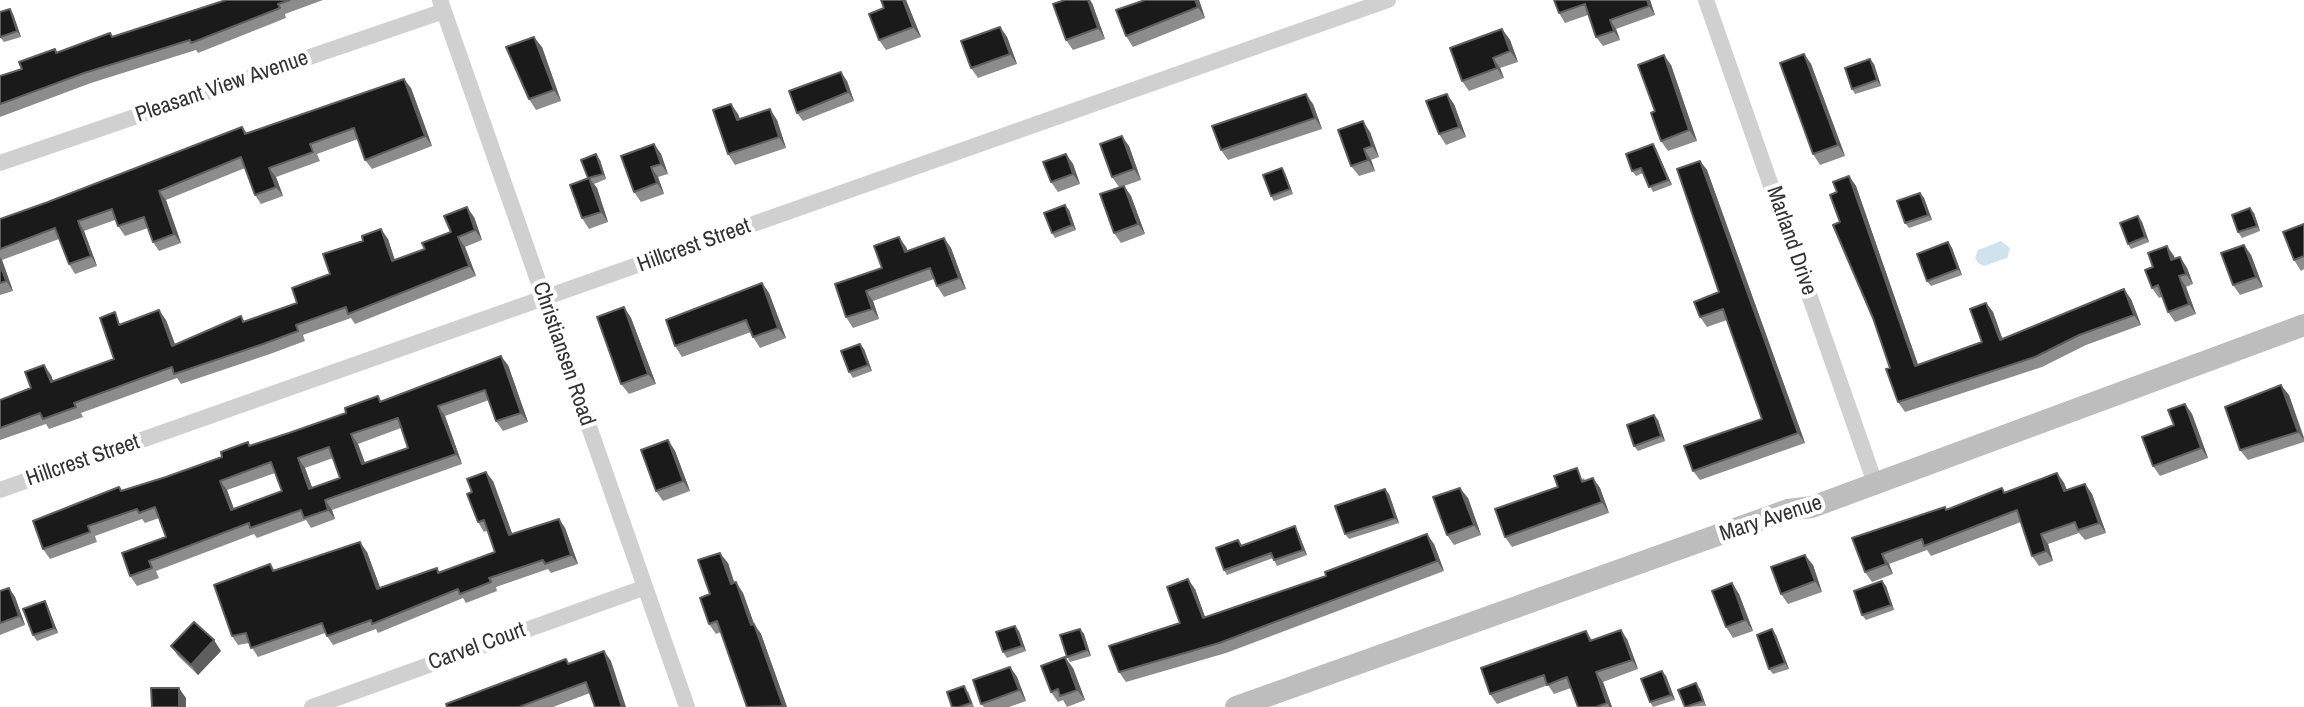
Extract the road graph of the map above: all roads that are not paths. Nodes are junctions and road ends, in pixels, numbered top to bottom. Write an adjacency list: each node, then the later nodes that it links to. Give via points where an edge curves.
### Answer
1 (1388, 0): 5 (street, Hillcrest Street)
2 (1706, 0): 7 (street, Marland Drive)
3 (442, 6): 4 (street, Pleasant View Avenue); 5 (street, Christiansen Road)
4 (0, 163)
5 (545, 299): 8 (street, Hillcrest Street); 9 (street, Christiansen Road)
6 (2304, 325): 7 (street, Mary Avenue)
7 (1875, 483): 12 (street, Mary Avenue)
8 (0, 490)
9 (643, 588): 10 (street, Carvel Court); 11 (street, Christiansen Road)
10 (312, 707)
11 (687, 707)
12 (1236, 707)

